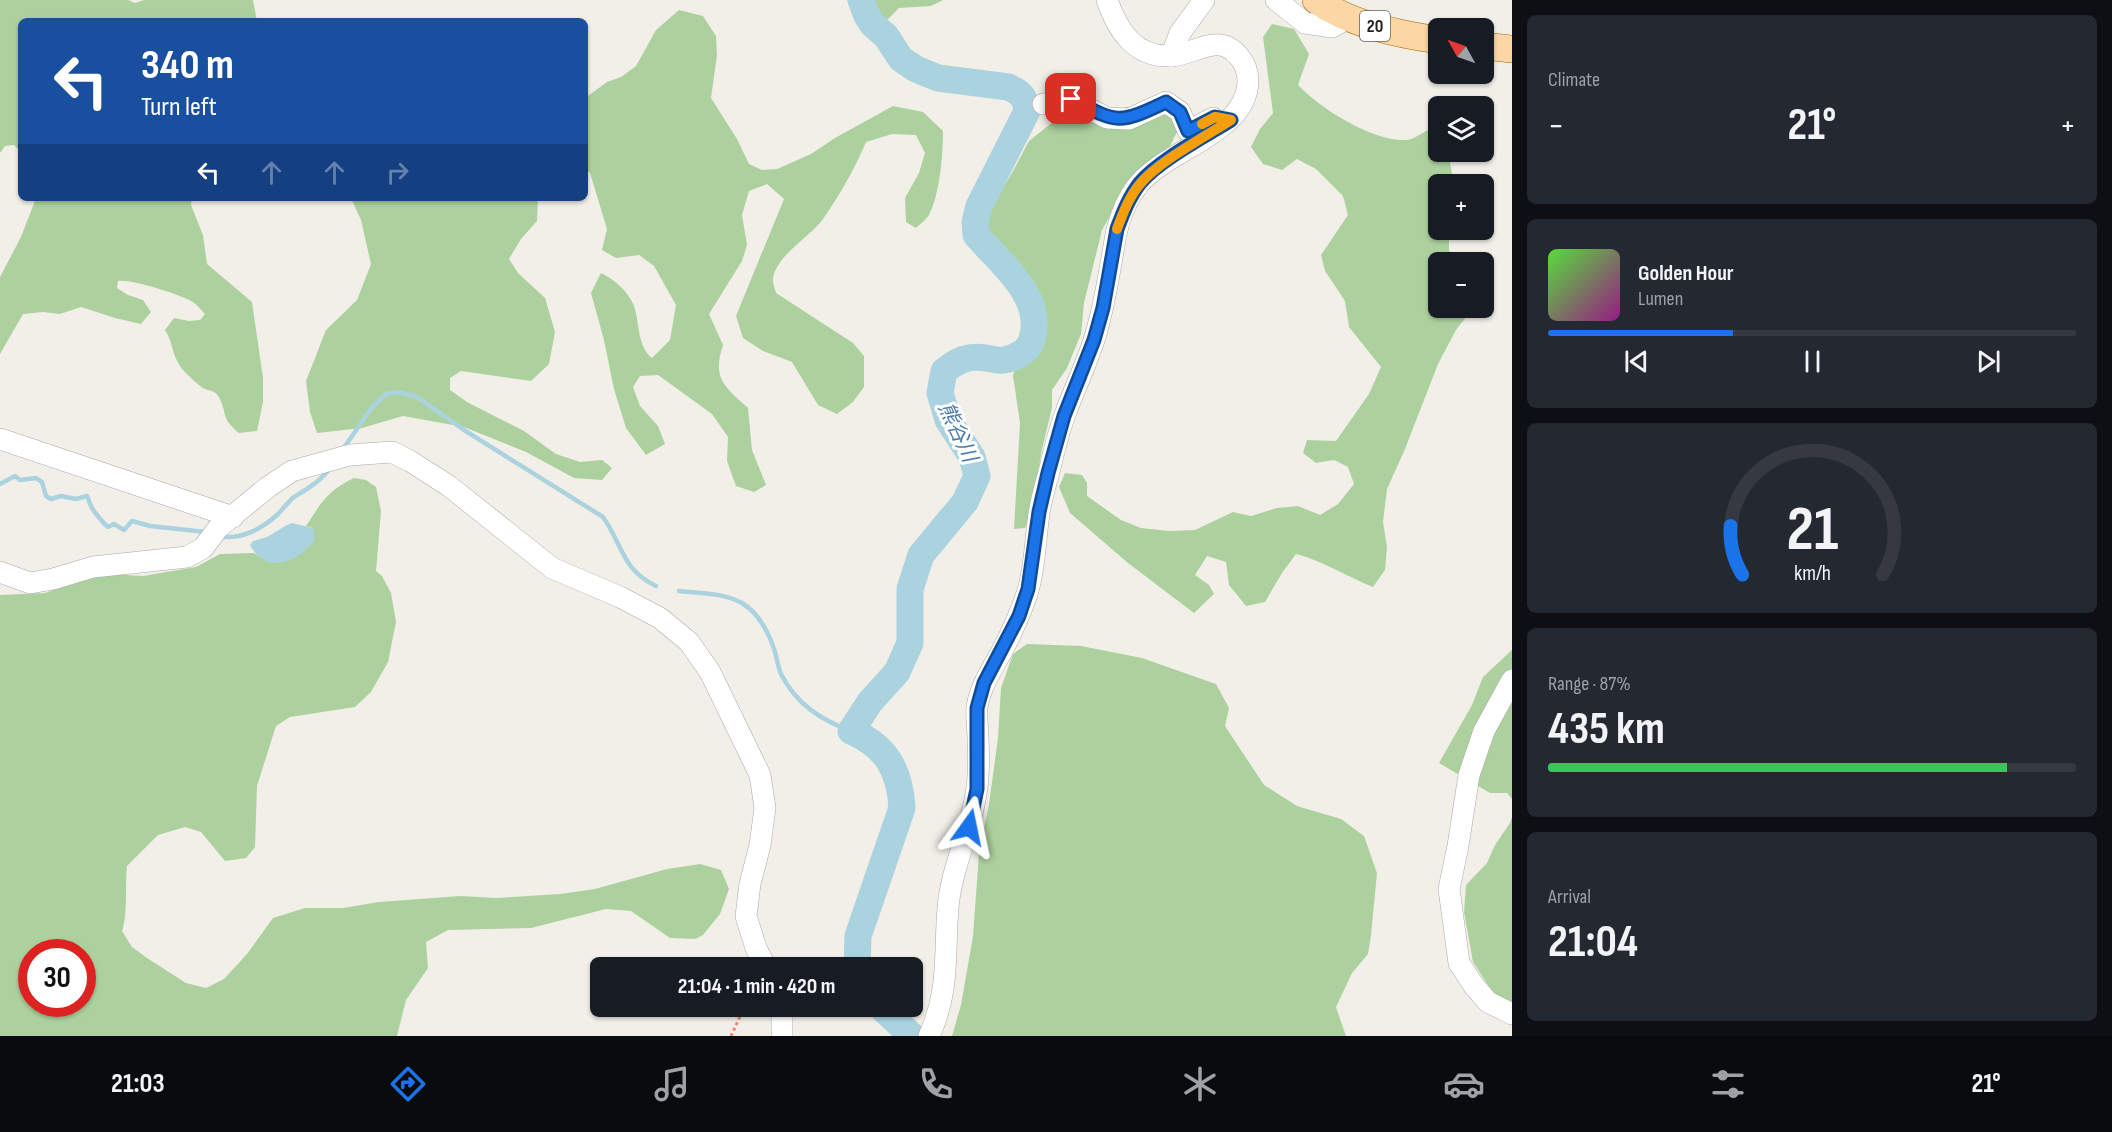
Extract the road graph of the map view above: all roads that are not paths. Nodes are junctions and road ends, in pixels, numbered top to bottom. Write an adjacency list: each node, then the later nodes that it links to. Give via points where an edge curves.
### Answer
1 (1107, 0): 9 (street, via 1123,36 1152,54)
2 (1204, 0): 9 (street, via 1180,33)
3 (1276, 0): 5 (street, via 1305,22 1332,27)
4 (1316, 0): 5 (main road, 20)
5 (1349, 18): 6 (main road, 20)
6 (1428, 38)
7 (1494, 47): 8 (main road)
8 (1512, 49)
9 (1171, 56): 11 (street, via 1214,45 1227,46 1238,54 1248,82 1244,100)
10 (1043, 104): 11 (street, via 1071,99 1107,118 1129,119 1166,102 1180,112 1188,131 1215,117)
11 (1231, 120): 20 (street, via 1140,183 1117,229 1094,340 1064,416 1048,473 1028,589 1019,616 984,683 977,708 977,789 952,883 943,995)
12 (0, 439): 13 (street)
13 (226, 522): 14 (street, via 203,548 187,557 93,567 30,583); 16 (street, via 292,471 350,455 392,452 449,486 552,568 660,618 689,642 710,672 760,775 765,808 746,916)
14 (0, 572)
15 (1512, 680): 17 (street, via 1484,731 1469,775 1449,889 1459,963 1488,1002)
16 (760, 957)
17 (1512, 1014)
18 (782, 1017): 19 (street)
19 (782, 1036)
20 (929, 1036)

